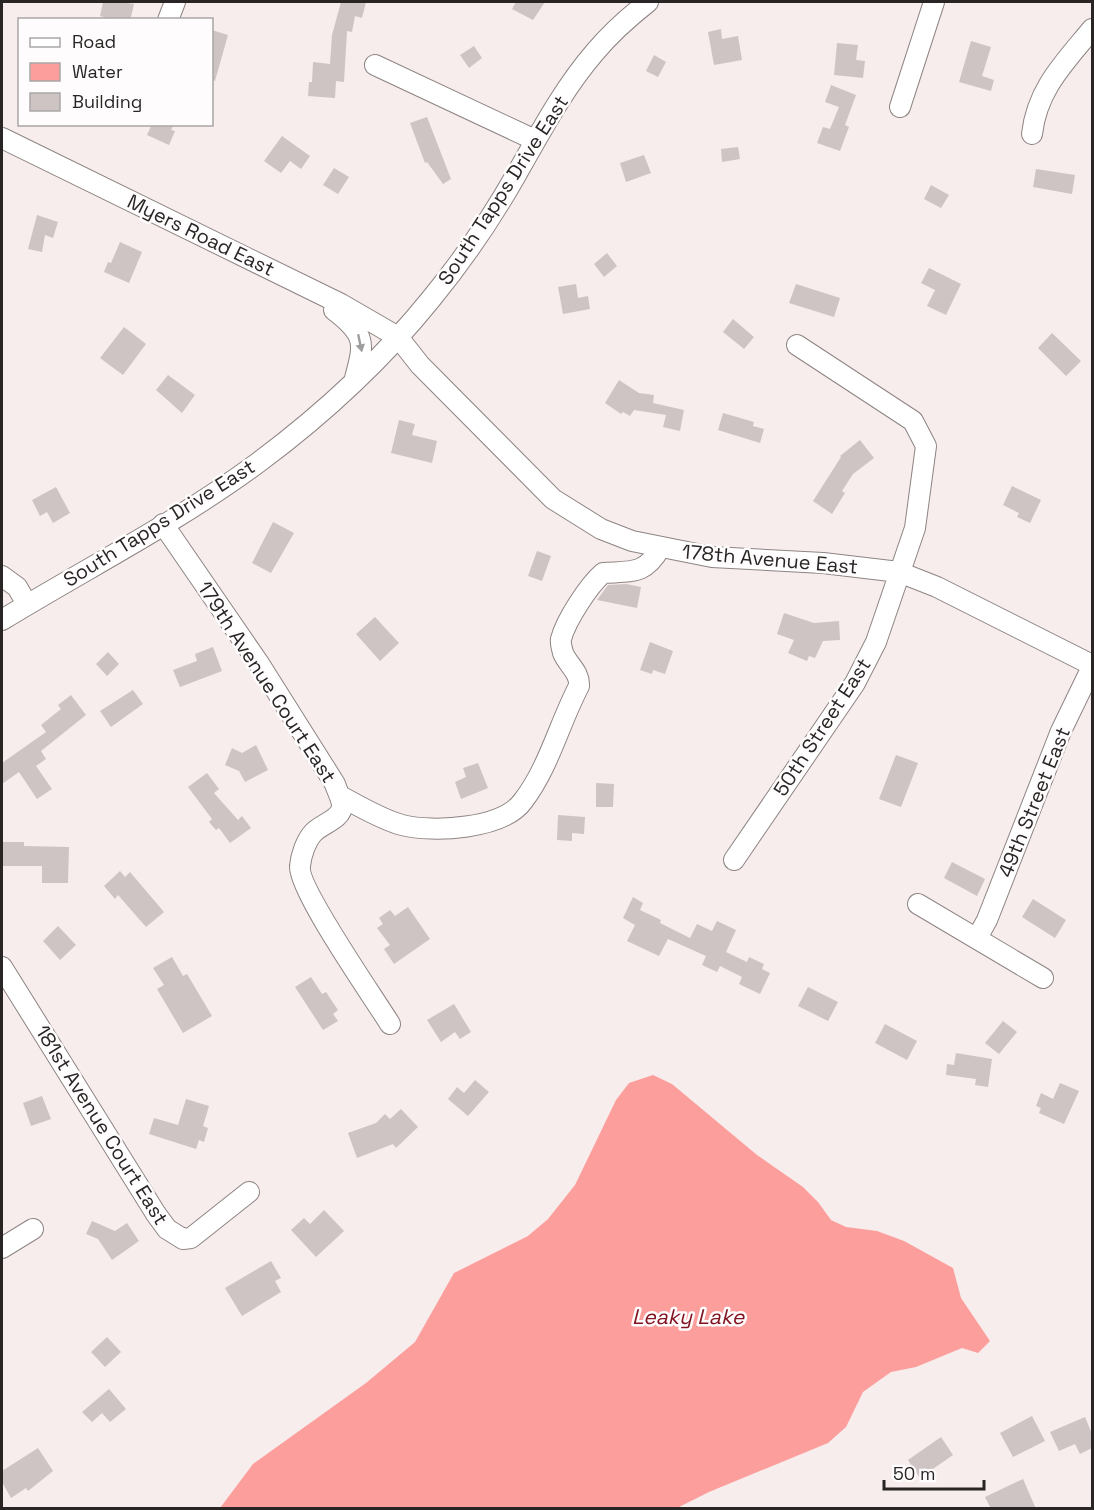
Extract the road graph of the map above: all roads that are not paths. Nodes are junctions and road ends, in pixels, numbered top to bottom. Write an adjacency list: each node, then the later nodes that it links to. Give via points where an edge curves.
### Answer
1 (175, 2): 4 (street)
2 (648, 2): 10 (street, South Tapps Drive East, via 595,52)
3 (934, 2): 7 (street)
4 (169, 18)
5 (1092, 29): 8 (street, via 1042,94)
6 (375, 65): 10 (street)
7 (900, 107)
8 (1032, 134)
9 (2, 138): 11 (street, Myers Road East)
10 (535, 141): 12 (street, South Tapps Drive East, via 476,239)
11 (307, 287): 12 (street, Myers Road East); 14 (street, one-way to 14, via 357,330 363,349)
12 (398, 338): 14 (street, South Tapps Drive East); 16 (street, 178th Avenue East, via 553,499 601,529)
13 (797, 345): 17 (street, 50th Street East, via 913,421 926,446 915,528)
14 (354, 382): 15 (street, South Tapps Drive East, via 257,463)
15 (163, 524): 19 (street, South Tapps Drive East); 22 (street, 179th Avenue Court East, via 305,734)
16 (660, 548): 17 (street, 178th Avenue East, via 712,557); 22 (street, via 652,562 640,569 603,573 571,618 561,644 579,676 579,686 546,762 516,810 488,822 419,828 384,818)
17 (899, 572): 21 (street, 178th Avenue East, via 937,587); 23 (street, 50th Street East, via 876,642 855,683)
18 (2, 576): 19 (street, via 17,587)
19 (27, 604): 20 (street, South Tapps Drive East)
20 (2, 620)
21 (1092, 666): 25 (street, 49th Street East, via 1061,731)
22 (339, 796): 28 (street, 179th Avenue Court East, via 339,814 314,831 303,853 300,873 310,897)
23 (734, 860)
24 (918, 904): 25 (street)
25 (977, 938): 27 (street)
26 (2, 967): 29 (street, 181st Avenue Court East, via 167,1228 183,1239 191,1238)
27 (1043, 978)
28 (390, 1024)
29 (249, 1192)
30 (33, 1229): 31 (street)
31 (2, 1248)

